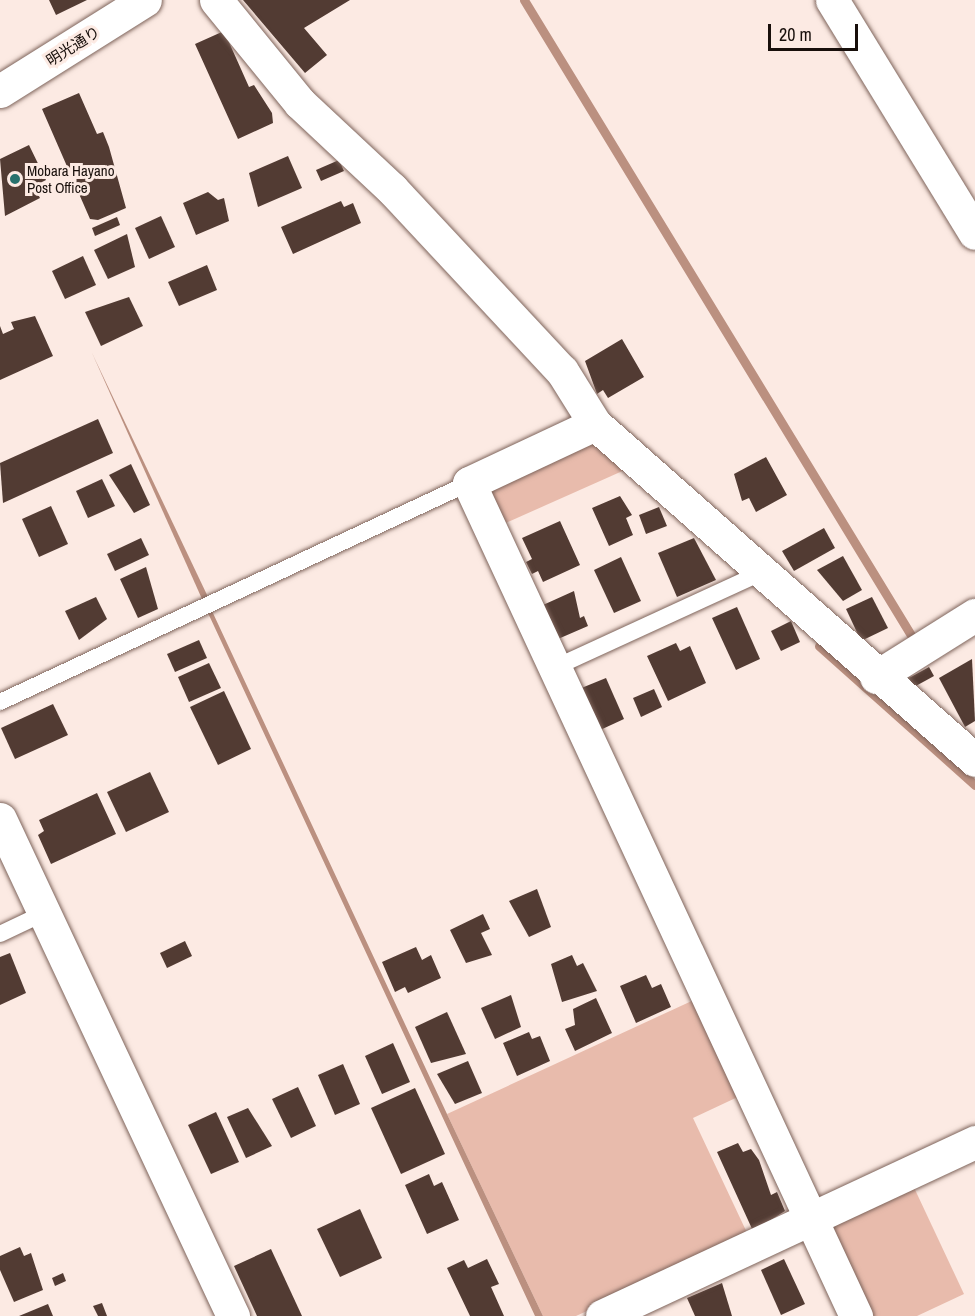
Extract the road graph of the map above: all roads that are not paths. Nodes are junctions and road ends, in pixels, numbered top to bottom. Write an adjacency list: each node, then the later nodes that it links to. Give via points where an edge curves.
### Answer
1 (145, 0): 4 (street, 明光通り)
2 (216, 0): 6 (street, via 300,103 392,189 562,371)
3 (832, 0): 5 (street)
4 (0, 91)
5 (975, 233)
6 (595, 424): 7 (street); 8 (street)
7 (469, 483): 10 (street); 12 (lane)
8 (760, 573): 10 (lane); 11 (street)
9 (975, 615): 11 (street)
10 (554, 668): 18 (street)
11 (876, 677): 13 (street)
12 (0, 702)
13 (975, 760)
14 (0, 819): 15 (street)
15 (44, 913): 16 (lane); 19 (street)
16 (0, 934)
17 (975, 1142): 18 (street)
18 (811, 1218): 20 (street); 21 (street)
19 (233, 1316)
20 (602, 1316)
21 (856, 1316)

